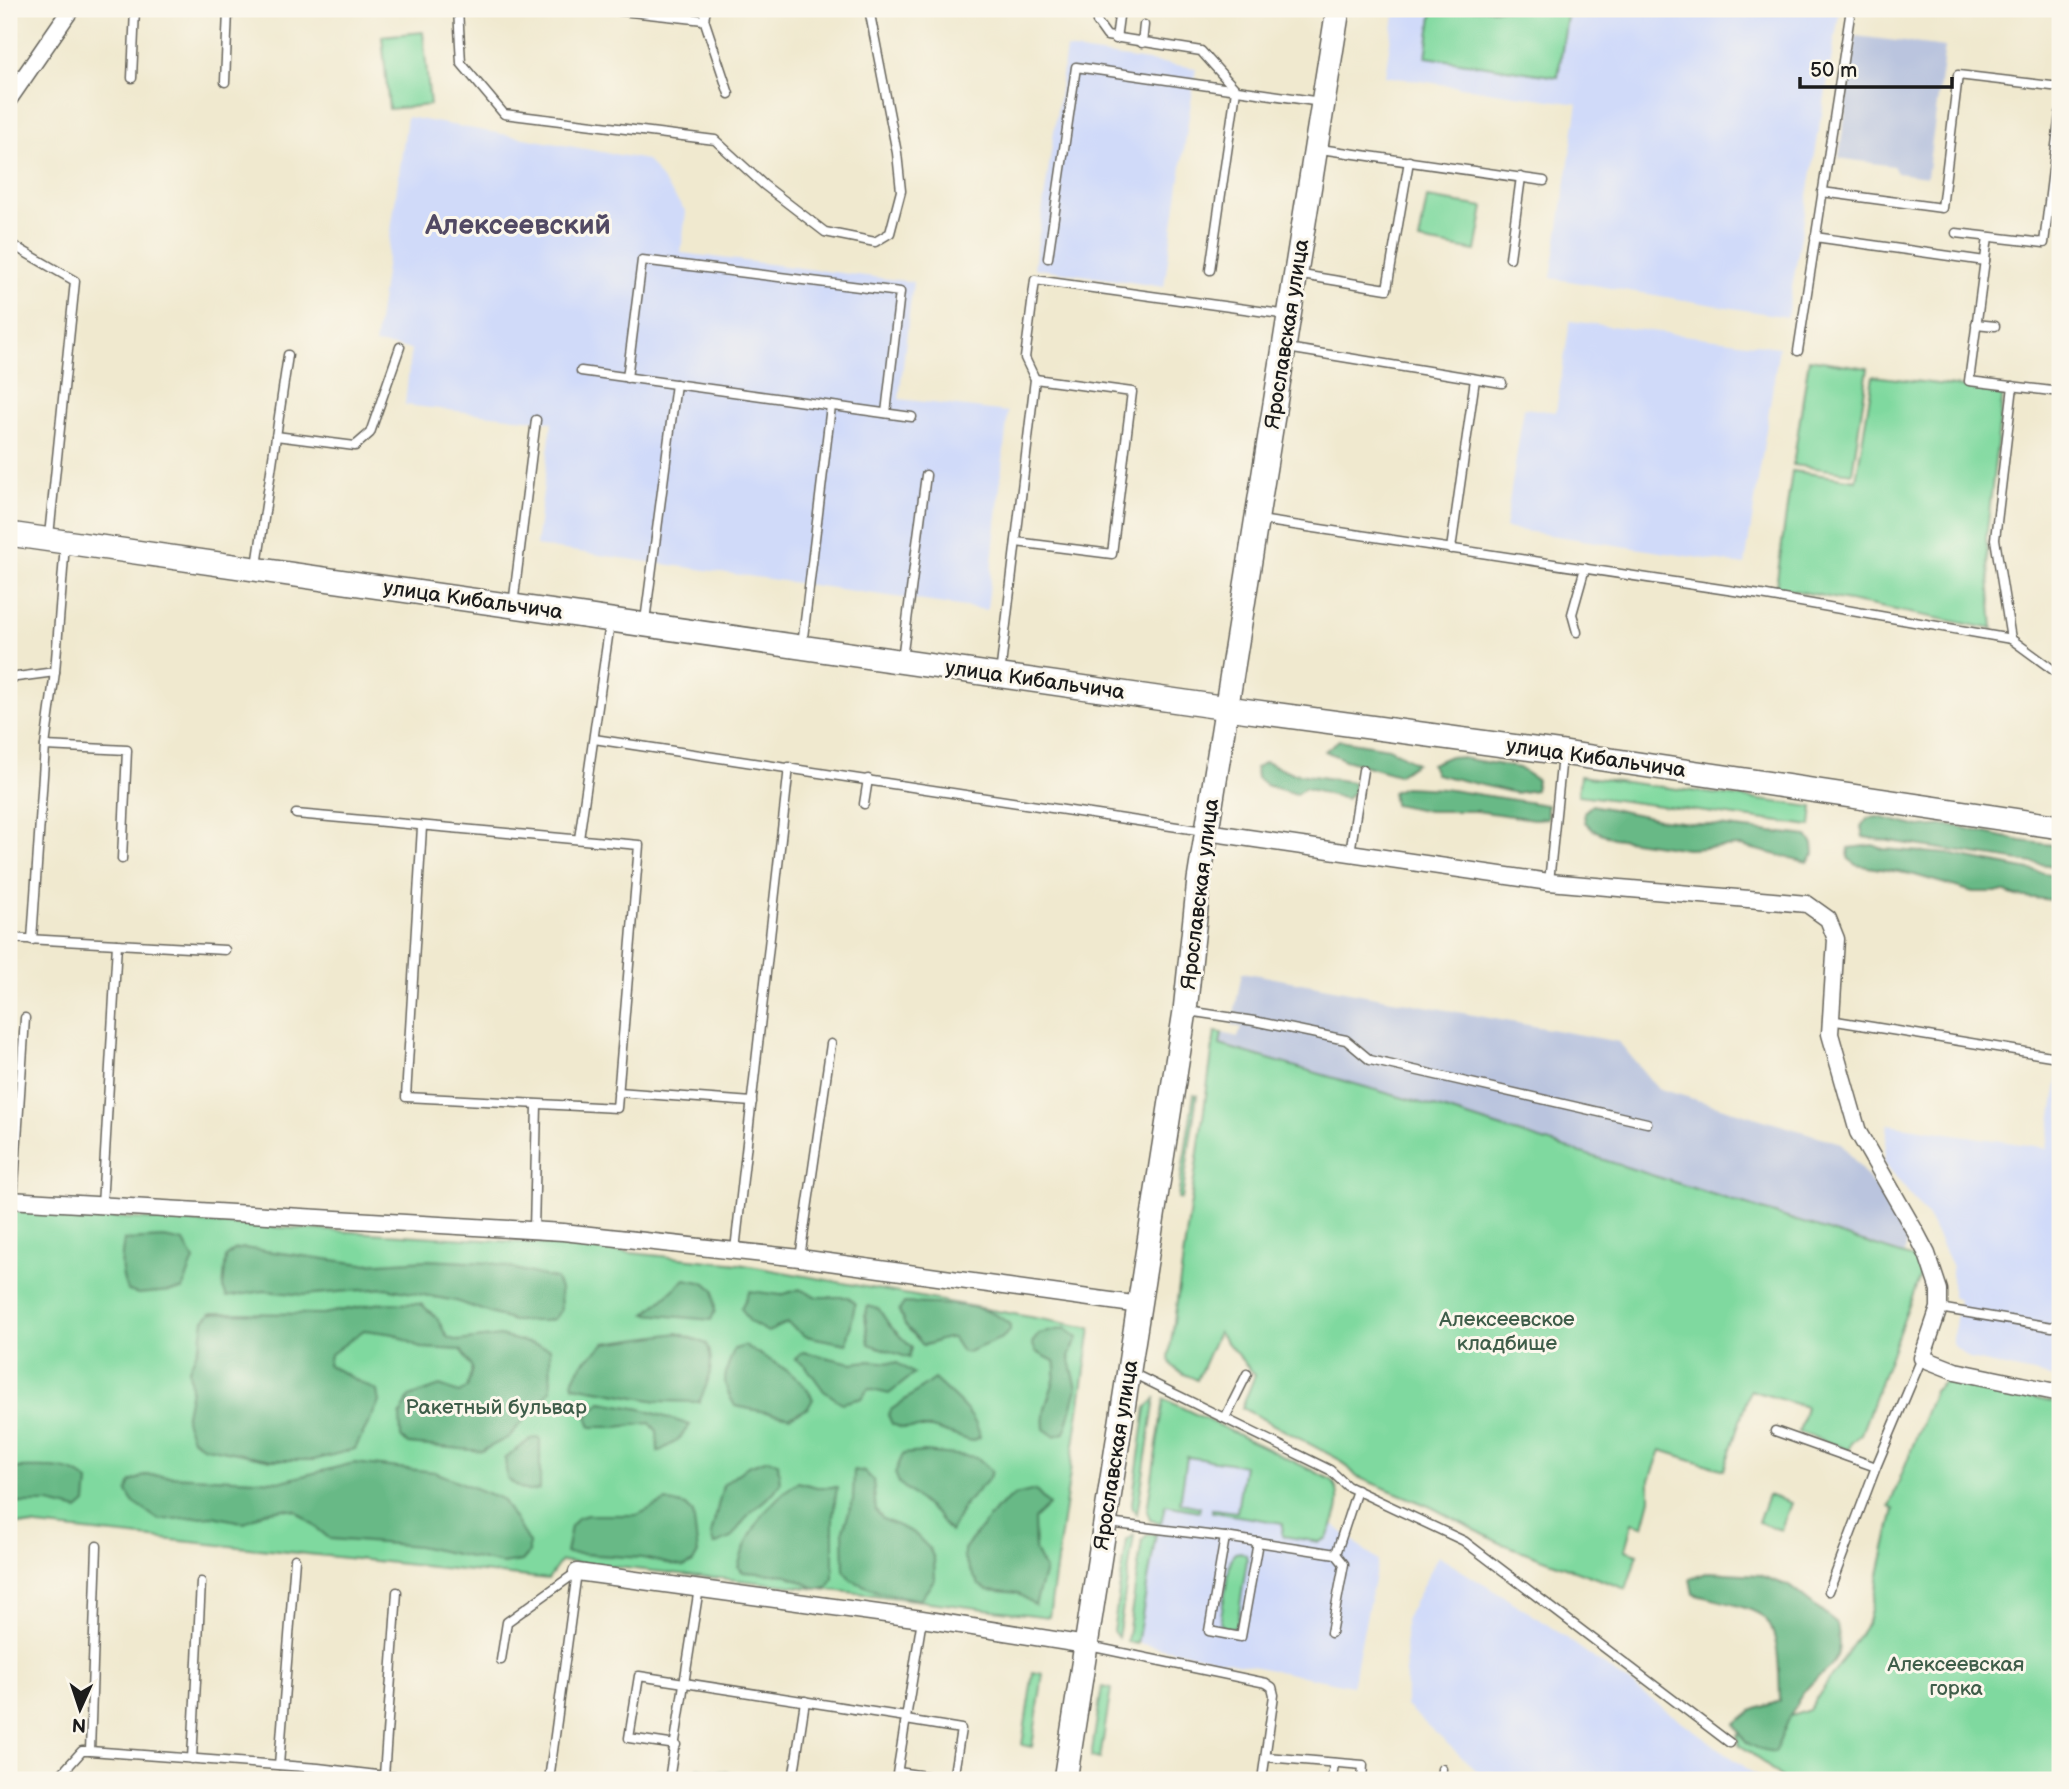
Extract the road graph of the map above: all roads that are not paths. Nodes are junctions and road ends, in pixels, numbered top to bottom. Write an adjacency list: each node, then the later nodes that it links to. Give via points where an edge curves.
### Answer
1 (71, 9): 21 (street)
2 (135, 9): 16 (lane)
3 (210, 9): 17 (lane, via 228,11)
4 (458, 9): 7 (lane, via 461,63 504,114 715,140 825,232 875,242 890,233 901,191)
5 (603, 9): 12 (lane)
6 (706, 9): 12 (lane)
7 (869, 9)
8 (1097, 9): 14 (lane, via 1101,30)
9 (1120, 9): 14 (lane)
10 (1338, 9): 22 (street, Ярославская улица)
11 (1851, 9): 28 (lane)
12 (704, 19): 20 (lane)
13 (1144, 25): 15 (lane)
14 (1116, 39): 15 (lane)
15 (1142, 43): 19 (lane, via 1201,51)
16 (132, 78)
17 (225, 82)
18 (2060, 87): 28 (lane, via 1958,75 1942,208)
19 (1236, 90): 22 (lane); 33 (lane, via 1076,67); 36 (lane)
20 (729, 94)
21 (9, 99)
22 (1324, 102): 24 (street, Ярославская улица)
23 (2060, 113): 31 (lane, via 2044,243)
24 (1317, 149): 25 (lane); 37 (street, Ярославская улица)
25 (1409, 162): 26 (lane); 37 (lane, via 1387,289)
26 (1521, 177): 27 (lane); 34 (lane)
27 (1544, 181)
28 (1822, 192): 30 (lane)
29 (1956, 233): 31 (lane)
30 (1815, 237): 35 (lane); 43 (lane)
31 (1988, 237): 35 (lane)
32 (9, 243): 61 (lane, via 75,281)
33 (1048, 258)
34 (1510, 258)
35 (1985, 261): 39 (lane)
36 (1210, 270)
37 (1296, 274): 38 (street, Ярославская улица)
38 (1290, 315): 42 (street, Ярославская улица); 47 (lane, via 1035,279 1025,358)
39 (1976, 324): 40 (lane); 51 (lane, via 1969,381)
40 (1995, 326)
41 (400, 347): 57 (lane, via 370,433 355,446)
42 (1284, 348): 48 (lane); 59 (street, Ярославская улица)
43 (1798, 351)
44 (288, 355): 57 (lane)
45 (581, 371): 46 (lane)
46 (627, 377): 50 (lane); 54 (lane, via 642,260 900,292)
47 (1035, 379): 62 (lane); 62 (lane, via 1132,393 1112,554)
48 (1475, 379): 49 (lane); 63 (lane)
49 (1503, 383)
50 (676, 384): 53 (lane); 68 (lane)
51 (2013, 386): 52 (lane); 70 (lane, via 1995,540)
52 (2060, 392)
53 (831, 406): 54 (lane); 71 (lane)
54 (886, 413): 55 (lane)
55 (912, 417)
56 (536, 420): 66 (lane)
57 (276, 436): 65 (lane)
58 (926, 475): 72 (lane)
59 (1257, 520): 63 (lane); 77 (street, Ярославская улица)
60 (9, 534): 61 (street, улица Кибальчича)
61 (57, 540): 65 (street, улица Кибальчича); 73 (lane)
62 (1016, 542): 74 (lane)
63 (1451, 549): 64 (lane)
64 (1585, 568): 69 (lane, via 1572,614); 70 (lane)
65 (257, 569): 66 (street, улица Кибальчича)
66 (513, 605): 67 (street, улица Кибальчича)
67 (611, 619): 68 (street, улица Кибальчича); 78 (lane)
68 (645, 624): 71 (street, улица Кибальчича)
69 (1577, 632)
70 (2011, 639): 75 (lane)
71 (802, 646): 72 (street, улица Кибальчича)
72 (902, 661): 74 (street, улица Кибальчича)
73 (55, 672): 76 (lane); 79 (lane)
74 (1000, 675): 77 (street, улица Кибальчича)
75 (2060, 675)
76 (9, 678)
77 (1227, 708): 80 (street, улица Кибальчича); 88 (street, Ярославская улица)
78 (594, 739): 81 (lane); 89 (lane)
79 (45, 746): 91 (lane, via 127,750); 94 (lane)
80 (1563, 752): 87 (street, улица Кибальчича); 92 (lane)
81 (789, 767): 83 (lane); 103 (lane)
82 (1363, 770): 90 (lane)
83 (867, 779): 84 (lane); 88 (lane)
84 (863, 804)
85 (296, 814): 86 (lane)
86 (422, 827): 89 (lane); 104 (lane, via 406,1097)
87 (2060, 827)
88 (1207, 832): 90 (street); 97 (street, Ярославская улица)
89 (579, 839): 102 (lane, via 639,845)
90 (1350, 853): 92 (street)
91 (121, 859)
92 (1549, 882): 99 (street, via 1807,904 1828,919 1836,939)
93 (9, 938): 94 (lane)
94 (32, 940): 95 (lane)
95 (117, 944): 96 (lane); 107 (lane)
96 (226, 950)
97 (1185, 1011): 105 (lane, via 1346,1040 1370,1060); 111 (street, Ярославская улица)
98 (25, 1018): 106 (lane)
99 (1830, 1020): 101 (lane); 112 (street, via 1858,1132 1927,1254)
100 (831, 1044): 110 (lane)
101 (2051, 1056)
102 (618, 1092): 103 (lane); 104 (lane, via 617,1108)
103 (752, 1102): 109 (lane)
104 (537, 1105): 108 (lane)
105 (1647, 1124)
106 (11, 1200): 107 (street)
107 (102, 1206): 108 (street)
108 (534, 1230): 109 (street)
109 (735, 1250): 110 (street)
110 (800, 1258): 111 (street)
111 (1140, 1305): 115 (street, Ярославская улица)
112 (1939, 1308): 113 (lane, via 2052,1327); 114 (street)
113 (2060, 1322)
114 (1922, 1358): 117 (street, via 1955,1371); 120 (lane)
115 (1129, 1371): 118 (lane); 122 (street, Ярославская улица)
116 (1247, 1374): 118 (lane)
117 (2060, 1393)
118 (1225, 1418): 121 (lane, via 1330,1470)
119 (1775, 1431): 120 (lane)
120 (1876, 1467): 131 (lane)
121 (1357, 1490): 126 (lane); 140 (lane, via 1464,1541)
122 (1105, 1522): 123 (lane); 135 (street, Ярославская улица)
123 (1225, 1537): 124 (lane); 124 (lane, via 1209,1632 1241,1637)
124 (1258, 1542): 126 (lane)
125 (97, 1546): 142 (lane)
126 (1336, 1554): 134 (lane, via 1344,1564)
127 (295, 1559): 146 (lane)
128 (577, 1572): 130 (street); 136 (lane, via 507,1622); 153 (lane)
129 (201, 1582): 144 (lane)
130 (699, 1588): 133 (street); 137 (lane)
131 (1829, 1591)
132 (397, 1592): 148 (lane)
133 (922, 1619): 135 (street); 139 (lane)
134 (1331, 1633)
135 (1086, 1645): 143 (lane, via 1266,1683 1274,1695); 157 (street, Ярославская улица)
136 (501, 1660)
137 (686, 1683): 138 (lane); 141 (lane); 141 (lane, via 639,1676 629,1738)
138 (804, 1701): 139 (lane); 155 (lane)
139 (906, 1719): 149 (lane); 156 (lane, via 961,1729)
140 (1730, 1743)
141 (676, 1745): 154 (lane)
142 (90, 1751): 144 (lane); 150 (lane, via 82,1751)
143 (1266, 1756): 145 (lane); 158 (lane)
144 (192, 1759): 146 (lane)
145 (1334, 1763): 159 (lane); 160 (lane, via 1363,1765)
146 (279, 1765): 148 (lane)
147 (1442, 1769): 161 (lane)
148 (384, 1776): 151 (lane)
149 (897, 1776): 156 (lane)
150 (56, 1780)
151 (440, 1780): 152 (lane)
152 (449, 1780)
153 (549, 1780)
154 (669, 1780)
155 (793, 1780)
156 (953, 1780)
157 (1065, 1780)
158 (1262, 1780)
159 (1332, 1780)
160 (1363, 1780)
161 (1441, 1780)

